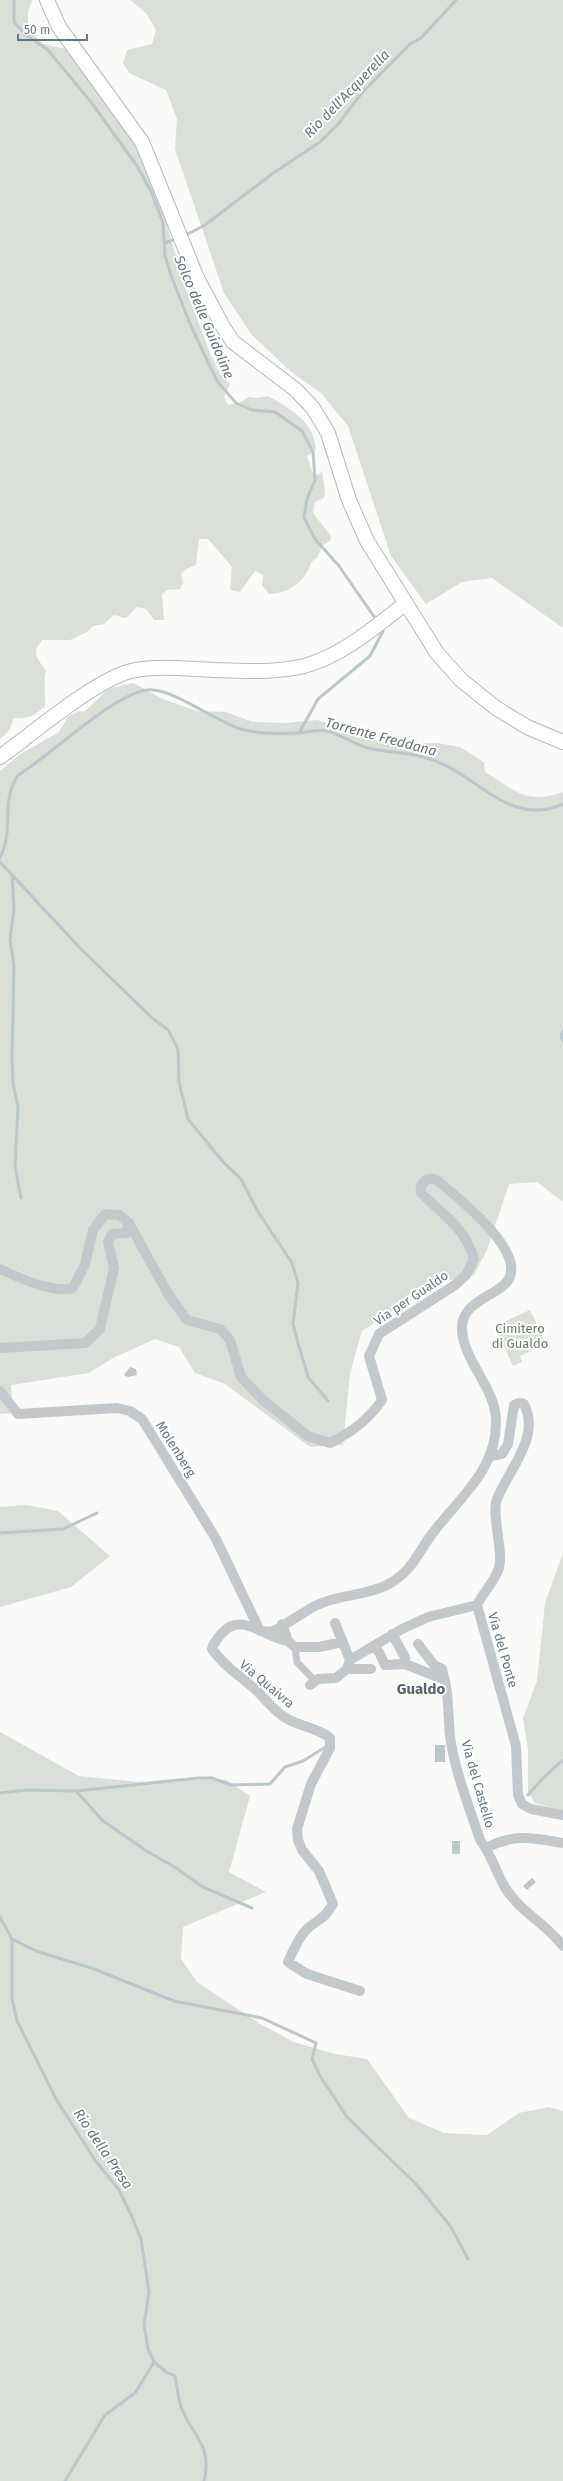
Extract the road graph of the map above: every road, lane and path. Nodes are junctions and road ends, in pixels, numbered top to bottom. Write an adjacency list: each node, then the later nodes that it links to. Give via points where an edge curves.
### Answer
1 (47, 0): 2 (main road, via 59,27 142,142 197,278 232,342 296,390 313,408 328,433 349,500 367,542)
2 (406, 603): 3 (main road, via 438,653 461,680 509,716); 4 (main road, via 360,638 304,666 244,671 146,669 120,675 88,694)
3 (563, 742)
4 (0, 757)
5 (128, 1223): 6 (street, via 119,1215 105,1214 93,1230 85,1264 73,1288 65,1291); 7 (street, via 126,1233 112,1234 108,1242 114,1268 100,1329 85,1343); 9 (street, Via per Gualdo, via 168,1294 187,1320 220,1328 230,1340 241,1378 263,1400 308,1436 330,1443 348,1434 370,1417 382,1400 369,1356 379,1334 455,1285 466,1276 474,1259 469,1242 458,1227 421,1193 421,1186 426,1180 432,1178 438,1181 485,1222 501,1242 511,1264 509,1278 505,1284 477,1301 467,1312 462,1326 464,1341 496,1413)
6 (0, 1269)
7 (0, 1348)
8 (0, 1391): 13 (street, Molenberg, via 18,1414 117,1408 130,1411 142,1419 216,1539)
9 (490, 1456): 10 (street, Via del Ponte, via 502,1454 508,1444 514,1406 524,1404 530,1416 527,1436 515,1467 496,1500 499,1567); 12 (street, Via per Gualdo, via 479,1479 429,1538 420,1555 398,1577 382,1587 318,1604)
10 (477, 1605): 14 (street, via 428,1617); 24 (street, Via del Ponte, via 516,1746 518,1795 522,1804 531,1809)
11 (335, 1623): 15 (street)
12 (282, 1624): 13 (street, Via per Gualdo, via 274,1631); 16 (street)
13 (260, 1631): 16 (street, Via Quaivra); 28 (street, Via Quaivra, via 247,1624 233,1625 220,1636 212,1649 225,1665 258,1692 275,1710 300,1725 324,1733 331,1743 311,1784 297,1829 302,1850 319,1871 333,1904 325,1917 300,1938 288,1962 307,1974)
14 (392, 1634): 18 (street); 19 (street, via 405,1657)
15 (343, 1642): 16 (street, Via Quaivra, via 319,1647); 20 (street)
16 (291, 1644): 23 (street, via 297,1662)
17 (418, 1644): 22 (street, via 434,1665 442,1669)
18 (373, 1646): 19 (street, via 379,1652 383,1665); 20 (street)
19 (405, 1664): 22 (street)
20 (348, 1665): 21 (street); 23 (street, via 336,1678 318,1679)
21 (371, 1669)
22 (444, 1679): 26 (street, Via del Castello, via 449,1695 450,1736 455,1759 480,1840)
23 (313, 1683)
24 (563, 1815)
25 (563, 1843): 26 (street, via 514,1837)
26 (486, 1848): 27 (street, via 507,1889 529,1915 550,1929)
27 (563, 1946)
28 (360, 1991)

